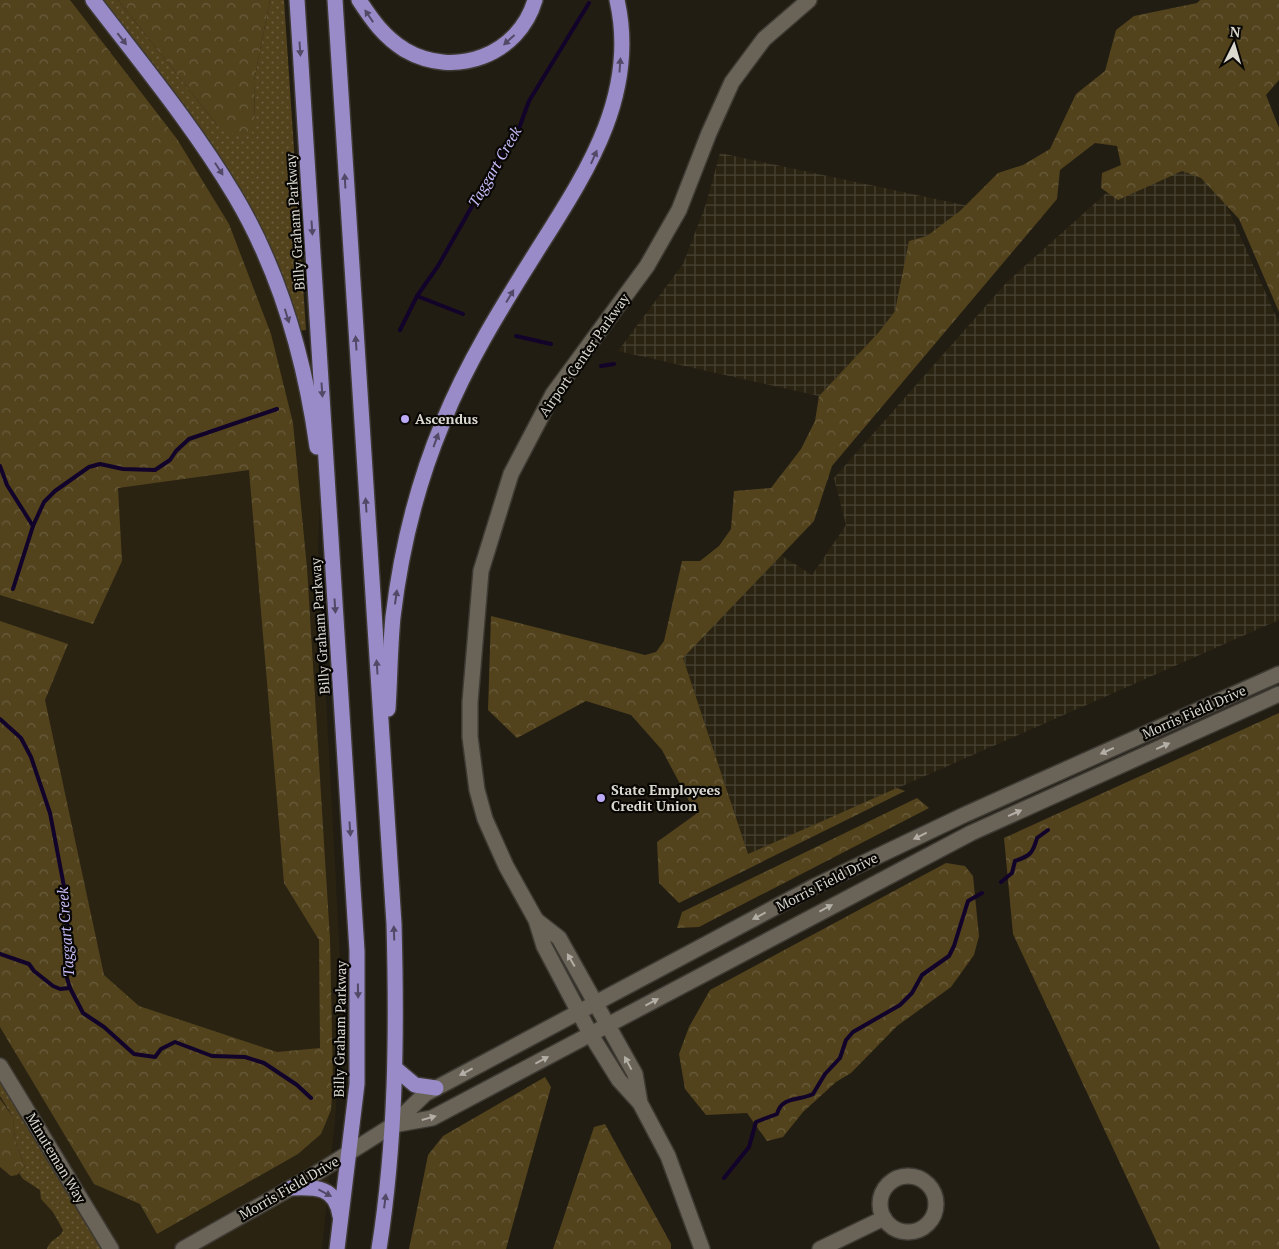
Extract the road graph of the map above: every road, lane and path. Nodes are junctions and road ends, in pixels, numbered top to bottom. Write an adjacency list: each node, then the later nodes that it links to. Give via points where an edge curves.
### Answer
1 (92, 0): 8 (highway, one-way to 8, via 201,142 236,197 261,245 285,308 311,402)
2 (296, 0): 8 (highway, Billy Graham Parkway, one-way to 8)
3 (335, 0): 11 (highway, one-way to 3)
4 (359, 0): 5 (highway, one-way to 4, via 528,19 504,45 489,55 455,63 424,59 389,39)
5 (535, 0)
6 (617, 0): 11 (highway, one-way to 6, via 393,618 414,507 443,421 462,380 490,328 579,185 606,127 620,67)
7 (809, 0): 14 (street, Airport Center Parkway, via 764,39 732,82 679,210 647,266 553,394 512,474 496,518 481,571 470,737 477,790 485,819)
8 (332, 557): 24 (highway, Billy Graham Parkway, one-way to 24, via 357,951 357,1084)
9 (1279, 674): 12 (street, Morris Field Drive, one-way to 12)
10 (1279, 694): 13 (street, Morris Field Drive, one-way to 10)
11 (385, 786): 20 (highway, one-way to 11, via 394,924)
12 (964, 815): 13 (street); 15 (street, Morris Field Drive, one-way to 15, via 815,886)
13 (971, 833): 17 (street, Morris Field Drive, one-way to 13)
14 (536, 920): 15 (street, Airport Center Parkway, one-way to 14, via 559,938); 16 (street, Airport Center Parkway, via 544,946)
15 (596, 1002): 16 (street, Morris Field Drive); 17 (street, Airport Center Parkway)
16 (579, 1011): 18 (street, Airport Center Parkway); 21 (street, Morris Field Drive, one-way to 21)
17 (609, 1025): 18 (street, Morris Field Drive); 22 (street, Airport Center Parkway, one-way to 17, via 634,1074)
18 (591, 1035): 22 (street, Airport Center Parkway, via 619,1080); 23 (street, Morris Field Drive, one-way to 18, via 432,1118)
19 (0, 1066): 28 (street, Minuteman Way)
20 (396, 1069): 21 (highway, via 416,1085); 23 (highway)
21 (436, 1088): 23 (street, Morris Field Drive)
22 (640, 1103): 32 (street, via 668,1156)
23 (393, 1124): 24 (street, Morris Field Drive); 31 (highway, one-way to 23)
24 (350, 1152): 25 (street, Morris Field Drive); 27 (highway, Billy Graham Parkway)
25 (291, 1188): 27 (highway, one-way to 27, via 324,1190 339,1206); 29 (street, Morris Field Drive)
26 (884, 1218): 33 (street)
27 (341, 1222): 30 (highway, Billy Graham Parkway)
28 (111, 1249)
29 (183, 1249)
30 (337, 1249)
31 (378, 1249)
32 (702, 1249)
33 (820, 1249)

